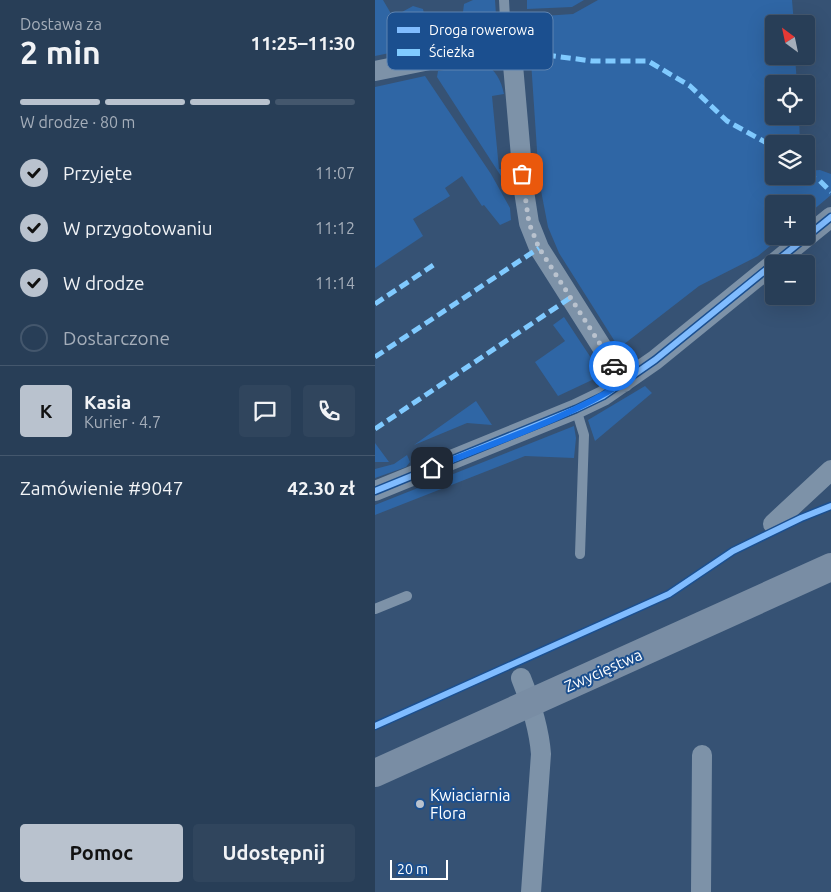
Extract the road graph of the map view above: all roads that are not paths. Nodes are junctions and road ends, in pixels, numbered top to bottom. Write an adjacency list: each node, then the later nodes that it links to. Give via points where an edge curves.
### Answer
1 (513, 70): 3 (street, via 529,223 539,248)
2 (831, 217): 3 (street)
3 (624, 382): 4 (street)
4 (576, 409): 6 (street); 8 (lane, via 584,434)
5 (831, 470): 7 (street)
6 (375, 491)
7 (773, 524)
8 (580, 554)
9 (831, 567): 13 (main road, Zwycięstwa)
10 (407, 596): 11 (lane)
11 (375, 609)
12 (521, 678): 13 (street)
13 (531, 703): 15 (main road, Zwycięstwa); 16 (street, via 541,754)
14 (702, 755): 17 (street)
15 (375, 773)
16 (531, 892)
17 (701, 892)

